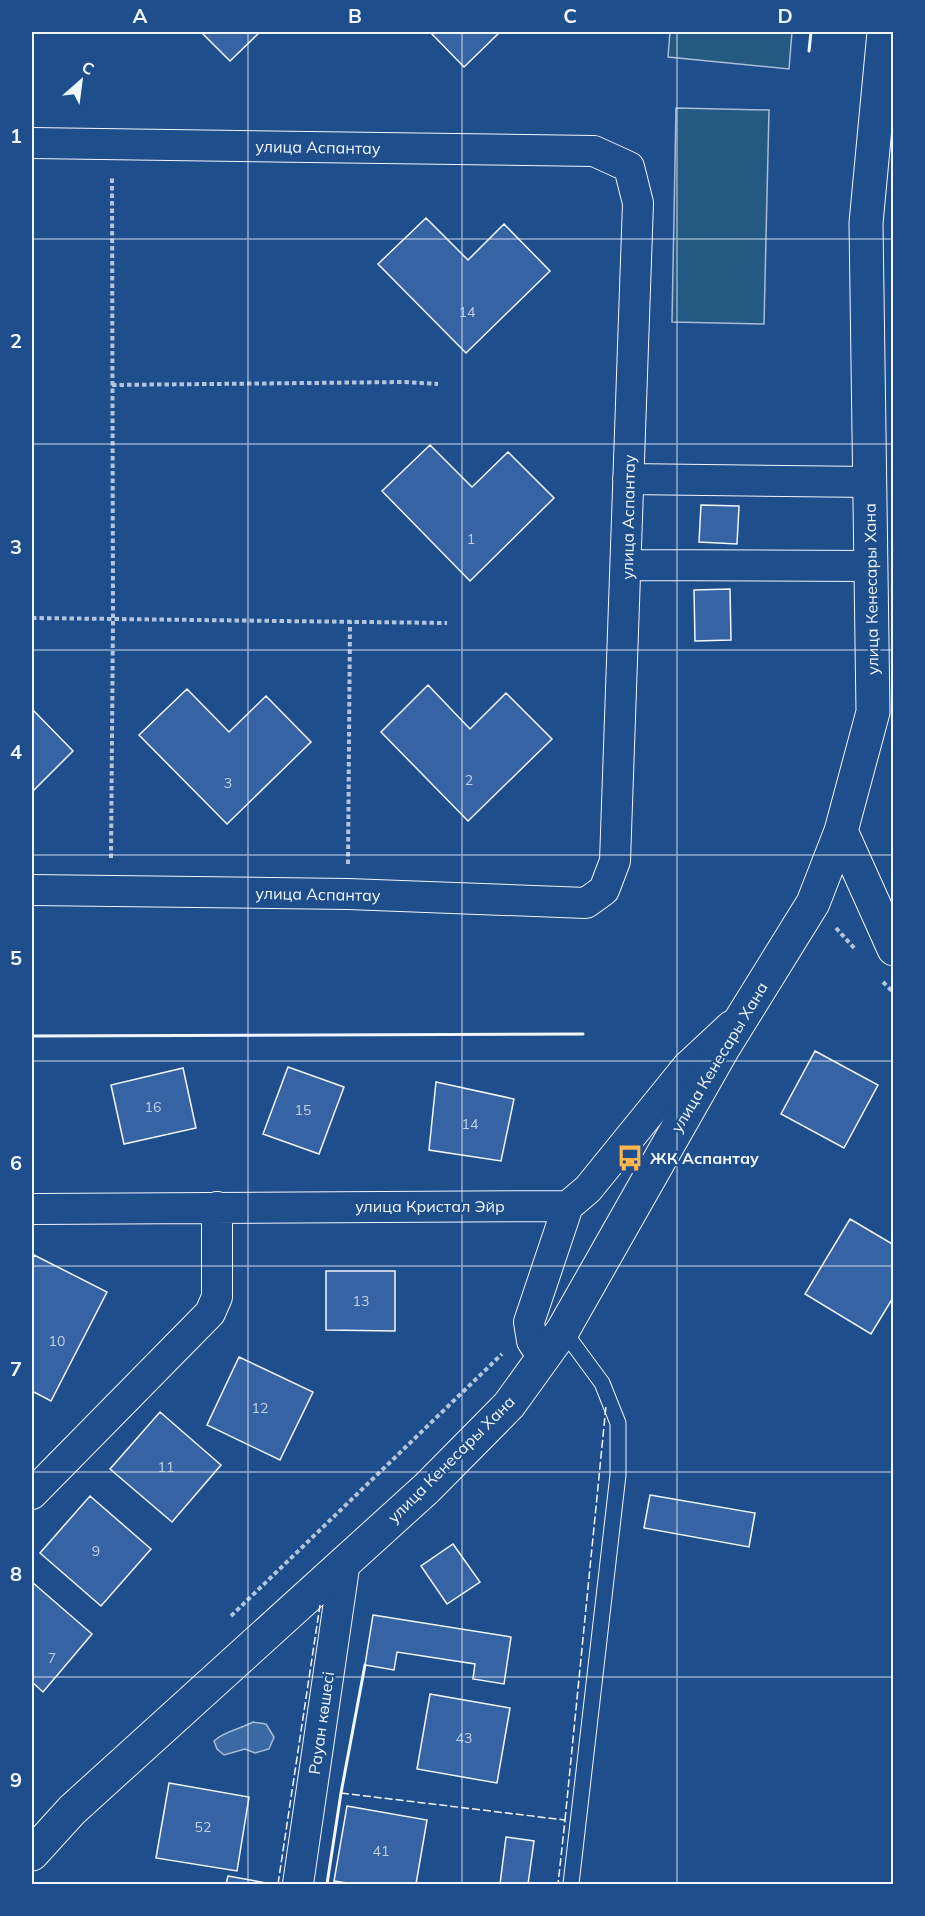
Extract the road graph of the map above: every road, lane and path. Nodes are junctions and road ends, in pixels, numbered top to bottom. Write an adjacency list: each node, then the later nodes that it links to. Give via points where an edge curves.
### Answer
1 (884, 32): 7 (street, улица Кенесары Хана, via 866,223)
2 (32, 143): 3 (street, улица Аспантау)
3 (112, 145): 5 (path); 6 (street, улица Аспантау, via 594,151 629,168 639,203)
4 (438, 384): 5 (path)
5 (112, 385): 11 (path)
6 (628, 479): 7 (street); 8 (street, улица Аспантау)
7 (870, 482): 9 (street, улица Кенесары Хана)
8 (627, 565): 9 (street); 17 (street, улица Аспантау, via 615,861 604,890 586,903)
9 (871, 566): 14 (street, улица Кенесары Хана, via 873,712)
10 (32, 618): 11 (path)
11 (113, 618): 12 (path); 16 (path)
12 (350, 621): 13 (path); 17 (path)
13 (447, 623)
14 (841, 831): 18 (street); 19 (street, улица Кенесары Хана, via 813,903)
15 (32, 890): 16 (street, улица Аспантау)
16 (111, 891): 17 (street, улица Аспантау)
17 (348, 894)
18 (894, 949)
19 (744, 1015): 20 (street, via 687,1067 588,1189); 23 (street, улица Кенесары Хана)
20 (568, 1206): 21 (street, улица Кристал Эйр); 24 (street, via 530,1322)
21 (217, 1207): 22 (street, улица Кристал Эйр); 25 (street, via 218,1297 210,1313)
22 (32, 1209)
23 (563, 1330): 24 (street, улица Кенесары Хана); 30 (lane, via 602,1383 618,1423 618,1475)
24 (536, 1343): 26 (street, улица Кенесары Хана, via 509,1405 427,1488); 27 (path, via 405,1446)
25 (32, 1494)
26 (345, 1562): 28 (street, улица Кенесары Хана, via 72,1810); 29 (street, Рауан көшесі)
27 (229, 1618)
28 (32, 1854)
29 (298, 1884)
30 (571, 1884)

